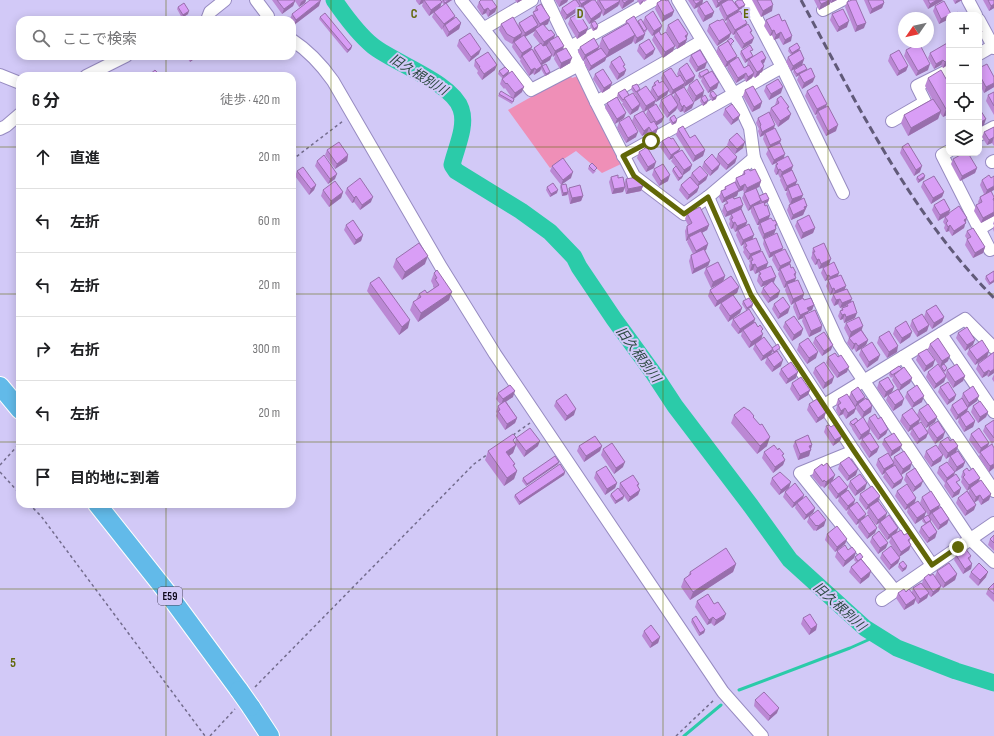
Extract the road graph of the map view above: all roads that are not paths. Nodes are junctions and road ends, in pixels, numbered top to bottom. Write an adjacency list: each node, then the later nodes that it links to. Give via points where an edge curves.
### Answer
1 (225, 0): 13 (street)
2 (256, 0): 14 (street)
3 (461, 0): 16 (street)
4 (532, 0): 16 (street)
5 (547, 0): 19 (street)
6 (654, 0): 19 (street)
7 (678, 0): 17 (street)
8 (746, 0): 24 (street)
9 (842, 0): 11 (street)
10 (968, 0): 12 (street)
11 (823, 10)
12 (974, 12)
13 (208, 16)
14 (268, 16)
15 (982, 25): 20 (street)
16 (483, 29): 23 (street, via 531,90)
17 (702, 41): 29 (street); 30 (street)
18 (296, 43): 62 (street, via 323,67 333,81 440,267 538,417 723,692)
19 (570, 47): 23 (street)
20 (994, 47): 21 (street)
21 (982, 53)
22 (118, 60): 25 (street)
23 (579, 65): 30 (street)
24 (782, 68): 29 (street); 39 (street)
25 (94, 72)
26 (946, 74): 32 (street, via 917,86 925,102)
27 (0, 75): 28 (street)
28 (16, 81)
29 (734, 94): 37 (street); 38 (street, via 750,128)
30 (596, 102): 37 (street)
31 (16, 117): 34 (street)
32 (892, 121)
33 (994, 127): 35 (street)
34 (0, 129)
35 (982, 133)
36 (946, 153): 42 (street, via 942,155)
37 (623, 156): 40 (street, via 634,176 684,214)
38 (754, 158): 40 (street); 47 (street, via 839,344)
39 (843, 193)
40 (708, 197): 50 (street, via 751,295)
41 (994, 220): 42 (street)
42 (979, 229): 43 (street)
43 (990, 250)
44 (941, 334): 45 (street, via 965,319); 46 (street); 51 (street)
45 (994, 348)
46 (903, 357): 47 (street); 53 (street)
47 (863, 381): 50 (street); 56 (street)
48 (0, 386): 49 (highway)
49 (16, 405)
50 (824, 405): 52 (street)
51 (994, 412)
52 (854, 451): 58 (street); 59 (street, via 800,473)
53 (994, 491)
54 (100, 508): 61 (highway, E59, bridge, via 166,591)
55 (994, 523): 56 (street)
56 (970, 539): 57 (street); 58 (street)
57 (994, 562)
58 (932, 565): 59 (street)
59 (895, 591): 60 (street)
60 (882, 600)
61 (270, 736)
62 (762, 736)

